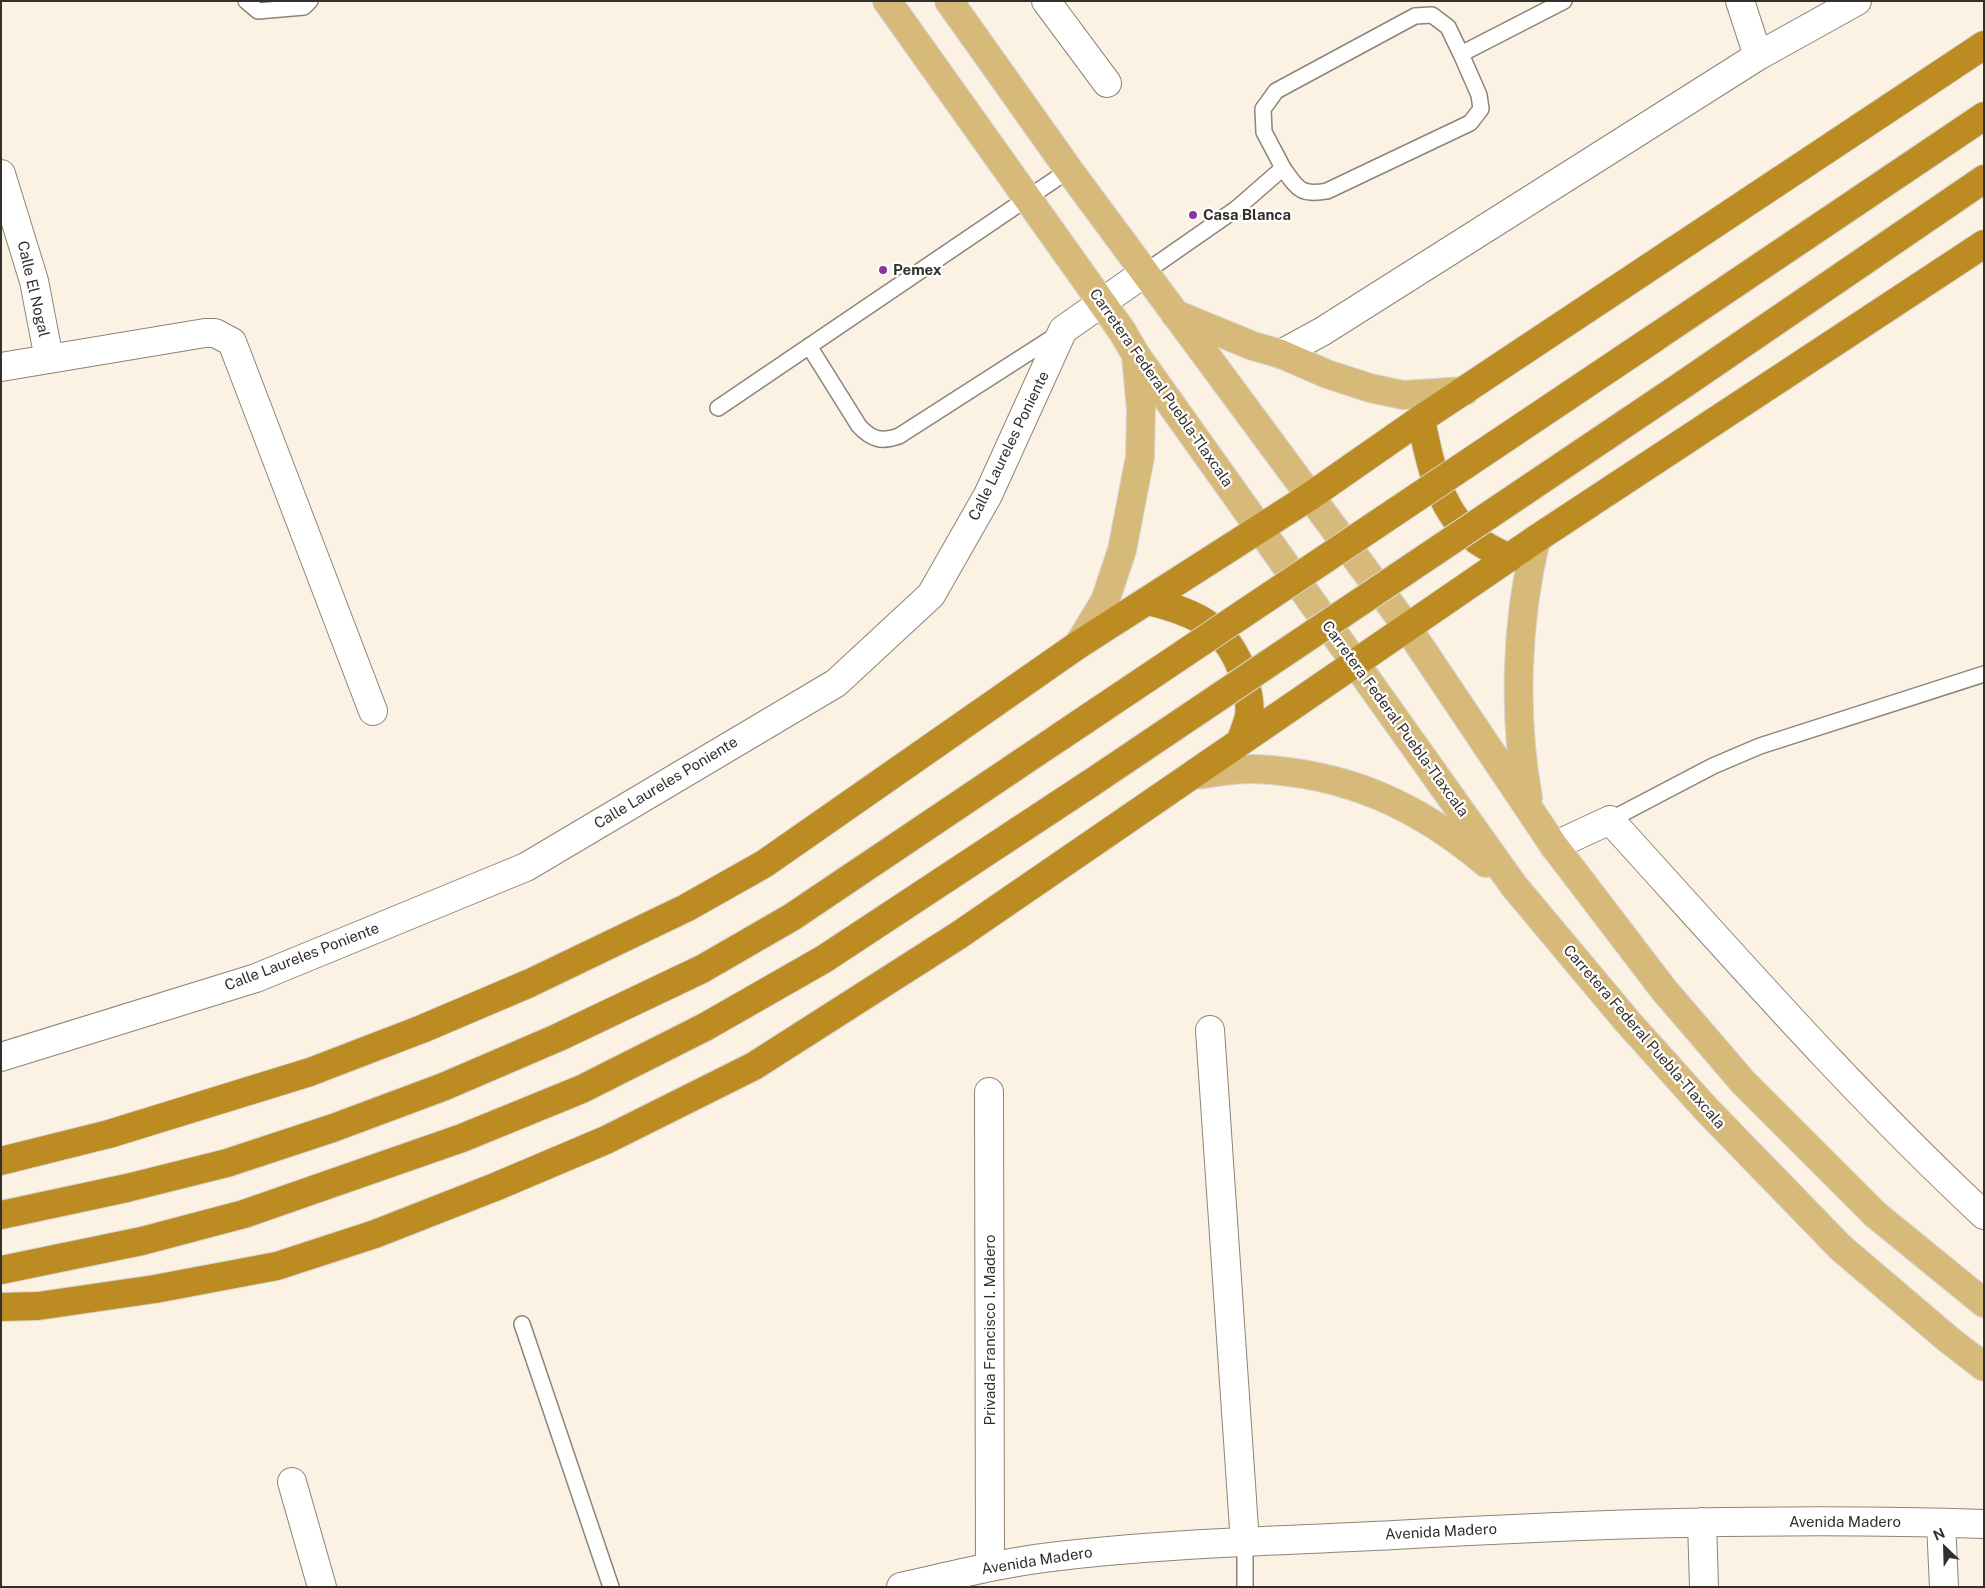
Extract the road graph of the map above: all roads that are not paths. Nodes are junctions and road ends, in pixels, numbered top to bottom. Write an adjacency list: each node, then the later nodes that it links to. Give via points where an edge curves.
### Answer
1 (246, 1): 2 (lane, via 258,11 304,7)
2 (310, 1)
3 (887, 1): 18 (main road, Carretera Federal Puebla-Tlaxcala)
4 (949, 1): 15 (main road)
5 (1046, 1): 12 (street)
6 (1564, 1): 10 (lane)
7 (1740, 1): 11 (street)
8 (1857, 1): 11 (street)
9 (1984, 45): 29 (highway)
10 (1461, 54): 14 (lane, via 1479,95 1481,109 1470,123 1327,191 1313,194 1298,190); 14 (lane, via 1448,28 1432,15 1415,16 1276,91 1263,109 1264,132)
11 (1758, 56): 25 (street, via 1323,331)
12 (1107, 82)
13 (1984, 116): 52 (highway, bridge, via 792,917 702,969 557,1038 442,1087 333,1128 228,1163)
14 (1283, 168): 20 (lane, via 1236,208)
15 (1069, 170): 18 (lane); 20 (main road)
16 (1, 174): 27 (street, Calle El Nogal, via 34,281)
17 (1984, 180): 54 (highway, bridge, via 1091,783 824,959 705,1028 582,1089 462,1138 244,1214 142,1241)
18 (1029, 199): 21 (main road, Carretera Federal Puebla-Tlaxcala); 24 (lane)
19 (1984, 244): 34 (highway)
20 (1144, 273): 21 (street); 22 (main road)
21 (1102, 303): 23 (street); 26 (main road, Carretera Federal Puebla-Tlaxcala)
22 (1175, 314): 25 (main road); 32 (main road)
23 (1063, 330): 24 (lane, via 889,440 877,440 859,426); 49 (street, Calle Laureles Poniente, via 988,495 931,595 836,683 526,867 256,978)
24 (809, 346): 30 (lane)
25 (1281, 354): 29 (main road, via 1361,385 1403,395)
26 (1136, 355): 33 (main road, Carretera Federal Puebla-Tlaxcala); 38 (main road, via 1141,410 1140,457 1124,541 1105,601)
27 (48, 359): 28 (street, Calle El Nogal); 41 (street, via 206,333 215,333 232,342)
28 (1, 367)
29 (1465, 391): 31 (highway)
30 (718, 408)
31 (1421, 419): 32 (highway); 35 (highway, via 1430,468 1452,511 1477,541)
32 (1309, 497): 33 (highway); 37 (main road)
33 (1259, 530): 36 (highway); 39 (main road, Carretera Federal Puebla-Tlaxcala)
34 (1536, 539): 35 (highway); 44 (main road, via 1526,580 1521,648 1520,754)
35 (1509, 558): 37 (highway)
36 (1148, 601): 38 (highway); 42 (highway, via 1176,608 1200,619 1215,628 1231,646 1249,694 1249,715)
37 (1407, 627): 39 (highway); 44 (main road)
38 (1078, 645): 51 (highway, via 764,864 686,908 548,975 310,1072 109,1134)
39 (1355, 662): 42 (highway); 47 (main road, Carretera Federal Puebla-Tlaxcala)
40 (1984, 674): 45 (lane, via 1760,746 1713,766)
41 (373, 711)
42 (1241, 740): 43 (highway)
43 (1194, 775): 47 (main road, via 1253,769 1306,773 1363,789 1418,813 1456,838); 56 (highway, via 959,935 754,1066 606,1140 376,1234 277,1266 155,1289 38,1306)
44 (1530, 809): 46 (main road)
45 (1610, 820): 46 (street); 53 (street, via 1829,1061 1925,1160)
46 (1554, 846): 55 (main road, via 1664,990 1743,1082 1876,1215)
47 (1514, 886): 58 (main road, Carretera Federal Puebla-Tlaxcala, via 1627,1022 1720,1124 1841,1248)
48 (1210, 1030): 63 (street)
49 (1, 1057)
50 (989, 1092): 64 (street, Privada Francisco I. Madero)
51 (1, 1161)
52 (1, 1215)
53 (1984, 1215)
54 (1, 1270)
55 (1984, 1303)
56 (1, 1307)
57 (522, 1324): 66 (lane)
58 (1984, 1367)
59 (292, 1482): 65 (street)
60 (1702, 1522): 61 (street, Avenida Madero); 63 (street, Avenida Madero); 69 (street)
61 (1941, 1523): 62 (street, Avenida Madero); 70 (street)
62 (1984, 1524)
63 (1245, 1542): 64 (street, Avenida Madero, via 1106,1551); 68 (lane)
64 (990, 1567): 67 (street, Avenida Madero)
65 (322, 1587)
66 (611, 1587)
67 (901, 1587)
68 (1245, 1587)
69 (1704, 1587)
70 (1944, 1587)

